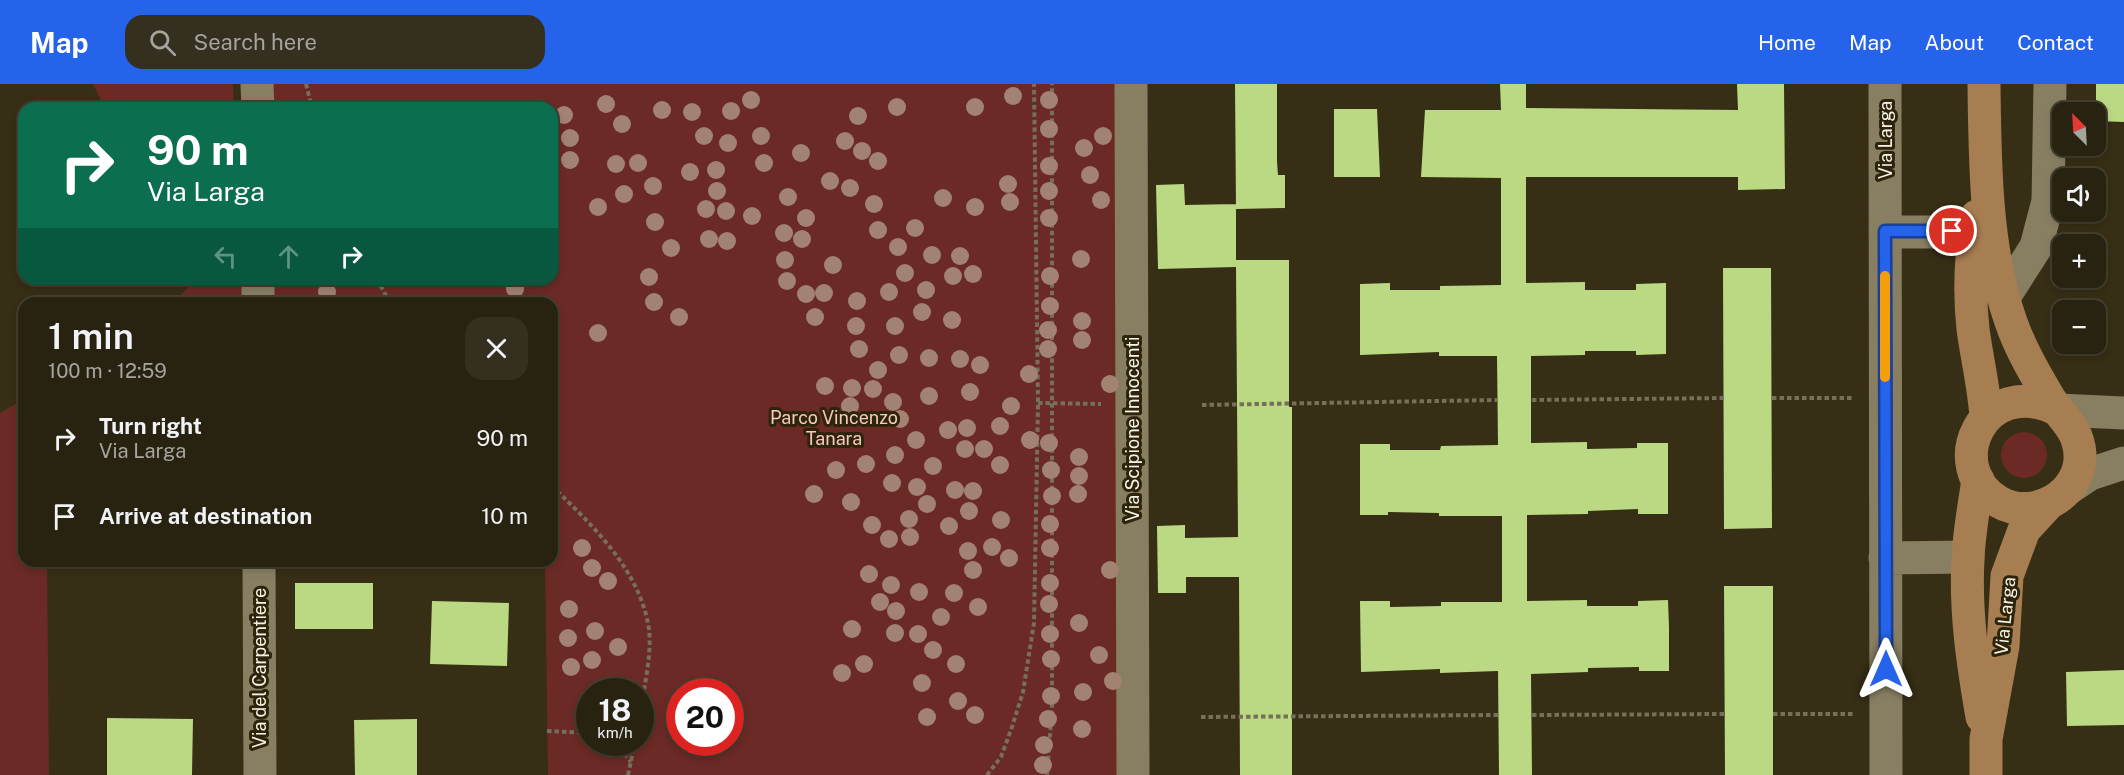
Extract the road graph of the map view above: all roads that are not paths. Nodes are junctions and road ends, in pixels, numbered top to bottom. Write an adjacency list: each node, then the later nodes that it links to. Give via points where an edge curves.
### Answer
1 (257, 84): 6 (street)
2 (1131, 84): 22 (street, Via Scipione Innocenti)
3 (1885, 84): 8 (street, Via Larga)
4 (1984, 84): 7 (main road, Via Larga)
5 (2050, 84): 10 (street, via 2048,201 2036,247)
6 (258, 102)
7 (1985, 170): 9 (main road, Via Larga); 10 (main road, Via Larga)
8 (1885, 231): 9 (street); 18 (street, Via Larga)
9 (1976, 232): 13 (main road, Via Larga, via 1973,326)
10 (2004, 297): 11 (main road, Via Larga, via 2023,351)
11 (2058, 410): 12 (street); 13 (main road, via 2044,403 2013,402); 16 (main road, Via Larga, via 2078,439 2080,456 2077,473)
12 (2124, 413)
13 (1986, 417): 15 (main road, Via Larga, via 1973,441 1971,454)
14 (2124, 463): 16 (street, via 2090,474)
15 (1978, 480): 16 (main road, via 1987,494 2016,508 2032,509); 17 (main road, Via Larga)
16 (2059, 496): 20 (main road, Via Larga, via 2024,530 2007,576 2003,645)
17 (1968, 557): 18 (street); 20 (main road, Via Larga, via 1973,664)
18 (1886, 558): 23 (street, Via Larga)
19 (259, 567): 21 (street, Via del Carpentiere)
20 (1986, 739): 24 (main road, Via Larga)
21 (260, 775)
22 (1132, 775)
23 (1886, 775)
24 (1986, 775)

